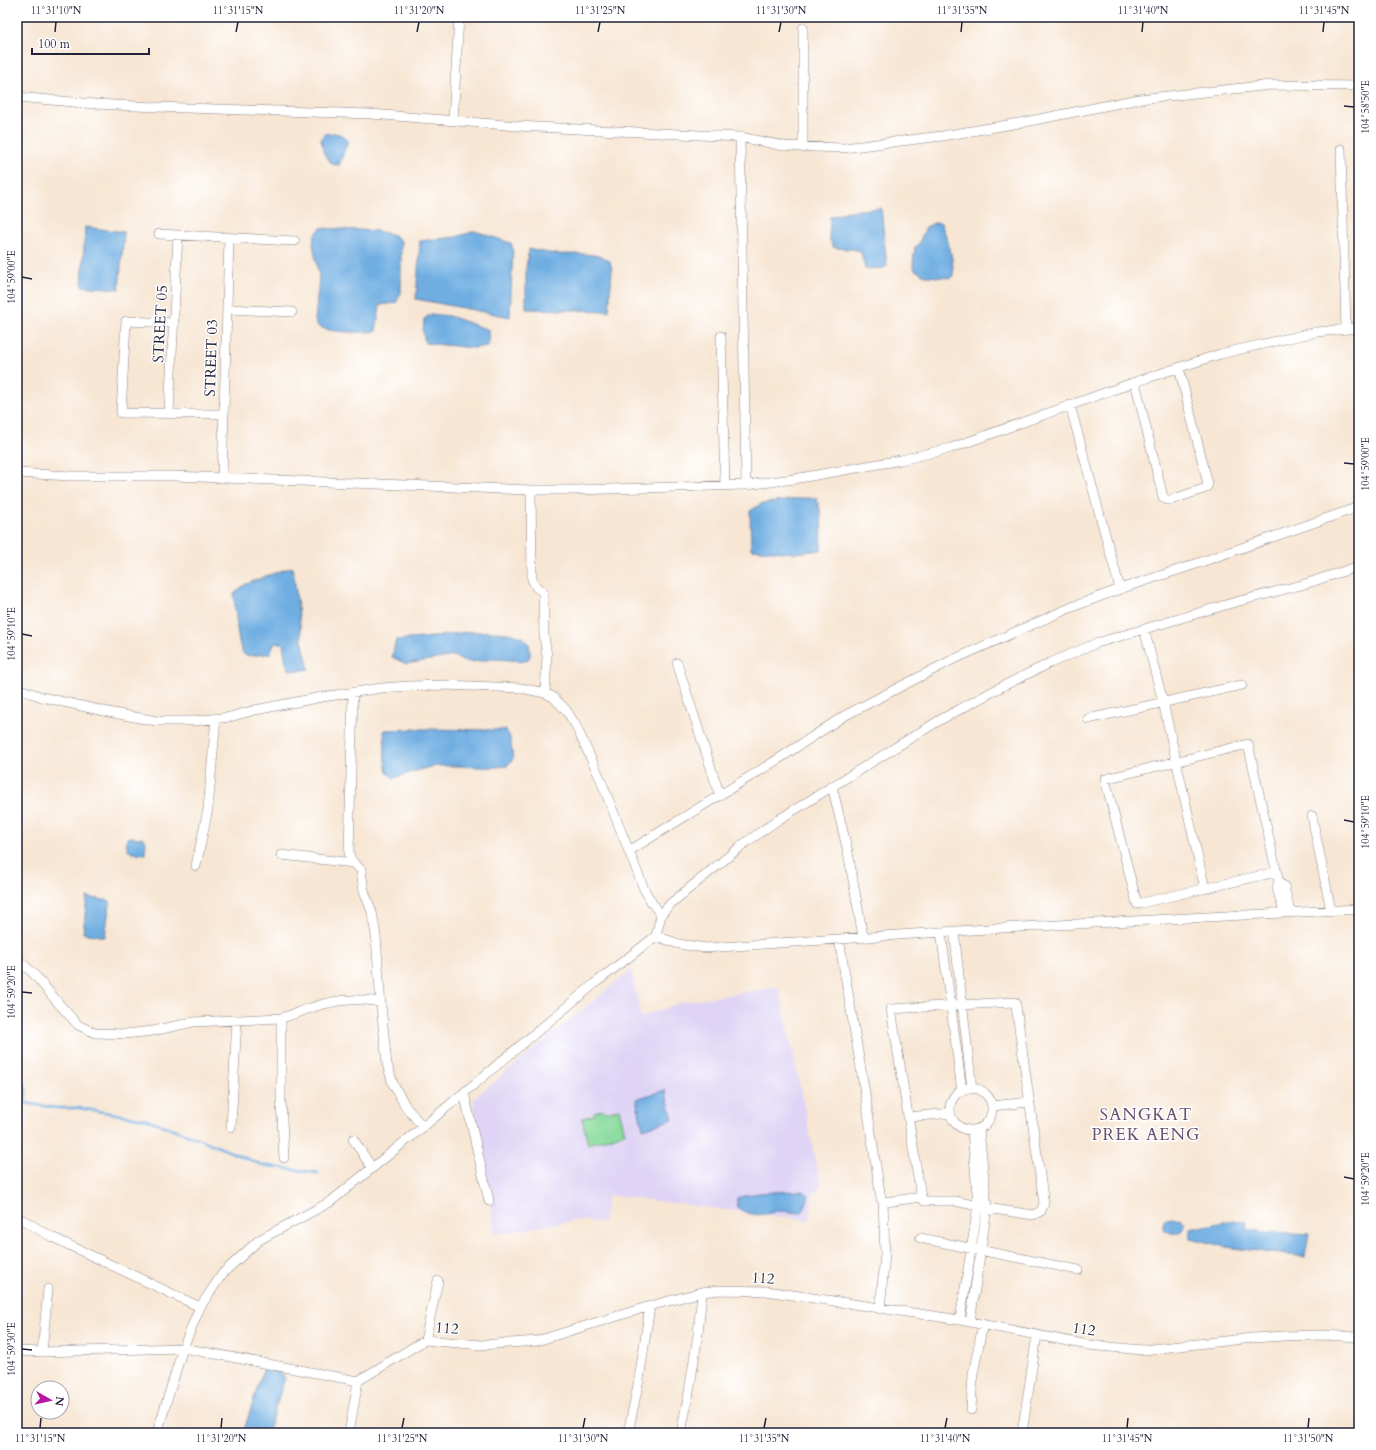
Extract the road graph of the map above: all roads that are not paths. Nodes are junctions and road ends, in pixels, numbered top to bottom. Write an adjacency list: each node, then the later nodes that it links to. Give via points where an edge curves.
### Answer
1 (459, 17): 5 (street)
2 (803, 28): 7 (street)
3 (1359, 86): 7 (street, via 1271,85 1140,99 942,136 844,148)
4 (17, 97): 5 (street, via 95,104 371,114)
5 (453, 120): 6 (street, via 517,126)
6 (740, 137): 7 (street); 26 (street)
7 (803, 148)
8 (1341, 149): 17 (street)
9 (159, 234): 10 (street)
10 (178, 235): 11 (street); 15 (street, STREET 05)
11 (229, 238): 12 (street); 13 (street, STREET 03)
12 (295, 241)
13 (227, 309): 14 (street); 23 (street, STREET 03)
14 (292, 312)
15 (174, 323): 22 (street, STREET 05); 22 (street, via 126,321 121,413)
16 (1359, 328): 17 (street)
17 (1346, 329): 19 (street, via 1309,334 1220,354)
18 (721, 336): 27 (street)
19 (1179, 368): 20 (street); 20 (street, via 1208,484 1206,488 1171,500 1163,497)
20 (1135, 382): 21 (street)
21 (1070, 405): 26 (street, via 951,448 901,460); 31 (street)
22 (169, 413): 23 (street)
23 (224, 414): 25 (street, STREET 03)
24 (17, 473): 25 (street)
25 (222, 478): 28 (street)
26 (746, 485): 27 (street)
27 (725, 486): 28 (street)
28 (531, 490): 37 (street, via 532,579 536,587 543,592 547,656)
29 (1359, 507): 31 (street)
30 (1359, 566): 32 (street, via 1305,584)
31 (1120, 589): 43 (street, via 1072,607 950,661 873,700)
32 (1144, 629): 38 (street); 42 (street, via 1097,643 1001,687 940,720)
33 (677, 663): 43 (street)
34 (1242, 685): 38 (street)
35 (17, 688): 39 (street, via 42,697 156,721)
36 (353, 692): 37 (street, via 444,685 521,688); 39 (street); 47 (street, via 349,853)
37 (545, 693): 45 (street, via 554,697 575,724 600,778)
38 (1163, 702): 40 (street); 41 (street)
39 (216, 718): 48 (street, via 206,825)
40 (1088, 719)
41 (1176, 762): 49 (street, via 1248,744); 50 (street); 50 (street, via 1105,779 1137,904)
42 (832, 786): 54 (street, via 745,844 675,900); 58 (street, via 848,852)
43 (720, 796): 45 (street)
44 (1312, 816): 52 (street)
45 (629, 852): 54 (street, via 644,889)
46 (281, 855): 47 (street)
47 (354, 863): 61 (street, via 361,870 364,892 372,912)
48 (196, 866)
49 (1276, 872): 50 (street); 53 (street, via 1279,884 1284,886)
50 (1205, 888)
51 (1359, 909): 52 (street)
52 (1331, 911): 53 (street)
53 (1287, 912): 55 (street)
54 (661, 915): 57 (street)
55 (954, 931): 56 (street); 63 (street)
56 (941, 932): 58 (street); 62 (street)
57 (656, 936): 59 (street, via 679,944 705,948); 68 (street, via 572,1001)
58 (863, 937): 59 (street)
59 (839, 939): 81 (street)
60 (17, 959): 65 (street, via 33,973 78,1025 95,1033 125,1034 193,1022)
61 (380, 1002): 64 (street, via 363,998 328,1003); 74 (street, via 393,1084 406,1107)
62 (950, 1005): 63 (street); 67 (street); 72 (street, via 891,1009)
63 (962, 1005): 66 (street); 69 (street, via 1016,1003)
64 (281, 1018): 65 (street); 77 (street)
65 (237, 1020): 73 (street)
66 (972, 1088): 67 (street); 70 (street, via 985,1094)
67 (962, 1091): 71 (street, via 952,1101)
68 (464, 1093): 74 (street); 80 (street)
69 (1029, 1102): 70 (street); 82 (street, via 1044,1204 1041,1211 1033,1215)
70 (992, 1106): 75 (street, via 992,1113 985,1125)
71 (951, 1113): 72 (street); 75 (street, via 961,1127)
72 (909, 1117): 79 (street)
73 (231, 1127)
74 (423, 1127): 78 (street)
75 (975, 1129): 82 (street)
76 (353, 1138): 78 (street)
77 (284, 1158)
78 (372, 1168): 91 (street, via 330,1202 259,1240 223,1273)
79 (921, 1197): 81 (street); 82 (street, via 924,1201 955,1201)
80 (490, 1201)
81 (883, 1201): 92 (street, via 885,1254)
82 (982, 1207): 85 (street)
83 (17, 1219): 91 (street, via 24,1220 52,1237)
84 (920, 1238): 85 (street)
85 (976, 1250): 86 (street); 93 (street); 94 (street)
86 (1078, 1270)
87 (438, 1281): 98 (street)
88 (48, 1289): 101 (street)
89 (702, 1292): 90 (street, 112); 92 (street, 112, via 766,1292); 107 (street, via 691,1385)
90 (650, 1306): 98 (street, 112, via 537,1341 481,1345); 106 (street)
91 (200, 1307): 99 (street)
92 (880, 1309): 93 (street, 112)
93 (960, 1320): 94 (street, 112)
94 (970, 1322): 95 (street, 112)
95 (983, 1324): 96 (street, 112); 103 (street)
96 (1037, 1335): 97 (street, 112, via 1088,1345 1143,1350 1283,1336); 108 (street)
97 (1359, 1337)
98 (425, 1340): 102 (street, 112)
99 (183, 1348): 101 (street); 102 (street); 104 (street)
100 (17, 1351): 101 (street)
101 (42, 1352)
102 (358, 1381): 105 (street)
103 (970, 1410)
104 (157, 1433)
105 (349, 1433)
106 (628, 1433)
107 (681, 1433)
108 (1022, 1433)

